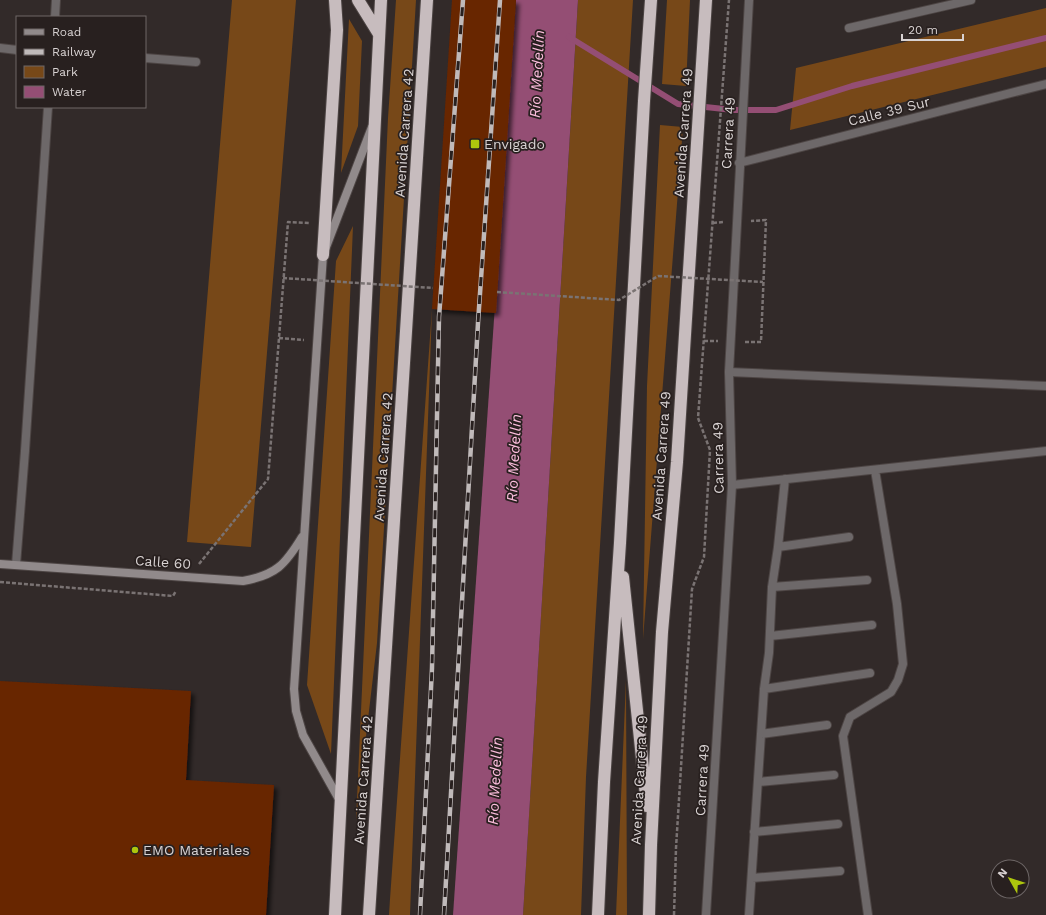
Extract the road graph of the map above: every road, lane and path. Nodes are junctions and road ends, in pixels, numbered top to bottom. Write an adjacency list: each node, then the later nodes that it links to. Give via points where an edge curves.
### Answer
1 (56, 0): 11 (street)
2 (336, 0): 23 (highway, via 337,30)
3 (358, 0): 13 (highway)
4 (381, 0): 13 (highway, Avenida Carrera 42)
5 (427, 0): 63 (highway, Avenida Carrera 42)
6 (651, 0): 40 (highway)
7 (706, 0): 59 (highway, Avenida Carrera 49, via 677,462 662,632)
8 (729, 0): 66 (path, via 698,418 710,450 704,557 692,589)
9 (749, 0): 21 (street, Carrera 49)
10 (971, 0): 12 (street)
11 (55, 16)
12 (849, 28)
13 (379, 34): 20 (highway, Avenida Carrera 42)
14 (0, 48): 15 (street)
15 (16, 50)
16 (146, 58): 17 (street)
17 (196, 62)
18 (1046, 84): 21 (street, Calle 39 Sur)
19 (48, 108): 43 (street, via 26,451)
20 (374, 120): 24 (street, Avenida Carrera 42); 56 (highway, Avenida Carrera 42)
21 (739, 163): 32 (street, Carrera 49)
22 (766, 220): 26 (path)
23 (324, 224): 24 (highway); 25 (path, via 288,222)
24 (323, 255): 30 (street, Avenida Carrera 42)
25 (284, 278): 27 (path, bridge); 29 (path)
26 (763, 282): 28 (path, bridge, via 658,276 619,300); 31 (path)
27 (433, 288)
28 (497, 292)
29 (279, 338): 30 (path); 44 (path, via 268,479)
30 (317, 342): 38 (street, Avenida Carrera 42)
31 (761, 342)
32 (729, 372): 33 (street); 37 (street, Carrera 49)
33 (1046, 386)
34 (1046, 451): 35 (street)
35 (875, 470): 36 (street); 69 (street, via 897,604 903,664 892,692 850,717 843,736)
36 (786, 479): 37 (street); 41 (street)
37 (732, 485): 67 (street, Carrera 49)
38 (304, 534): 44 (street, Calle 60, via 291,556 278,569 262,578 243,581); 56 (street, Avenida Carrera 42, via 294,689 296,712 303,735)
39 (849, 537): 41 (street)
40 (620, 543): 59 (highway); 64 (highway)
41 (778, 547): 47 (street)
42 (0, 564): 43 (street, Calle 60)
43 (16, 565): 44 (street, Calle 60)
44 (188, 577): 46 (path, via 172,596)
45 (867, 580): 47 (street)
46 (0, 582)
47 (772, 587): 49 (street)
48 (872, 625): 49 (street)
49 (770, 636): 51 (street)
50 (870, 673): 51 (street)
51 (764, 689): 53 (street)
52 (828, 725): 53 (street)
53 (761, 734): 55 (street)
54 (834, 775): 55 (street)
55 (758, 782): 58 (street)
56 (340, 802): 62 (highway, Avenida Carrera 42)
57 (838, 824): 58 (street)
58 (754, 832): 61 (street)
59 (651, 845): 65 (highway, Avenida Carrera 49)
60 (840, 871): 61 (street)
61 (752, 878): 68 (street)
62 (335, 915)
63 (369, 915)
64 (598, 915)
65 (649, 915)
66 (674, 915)
67 (706, 915)
68 (749, 915)
69 (868, 915)

